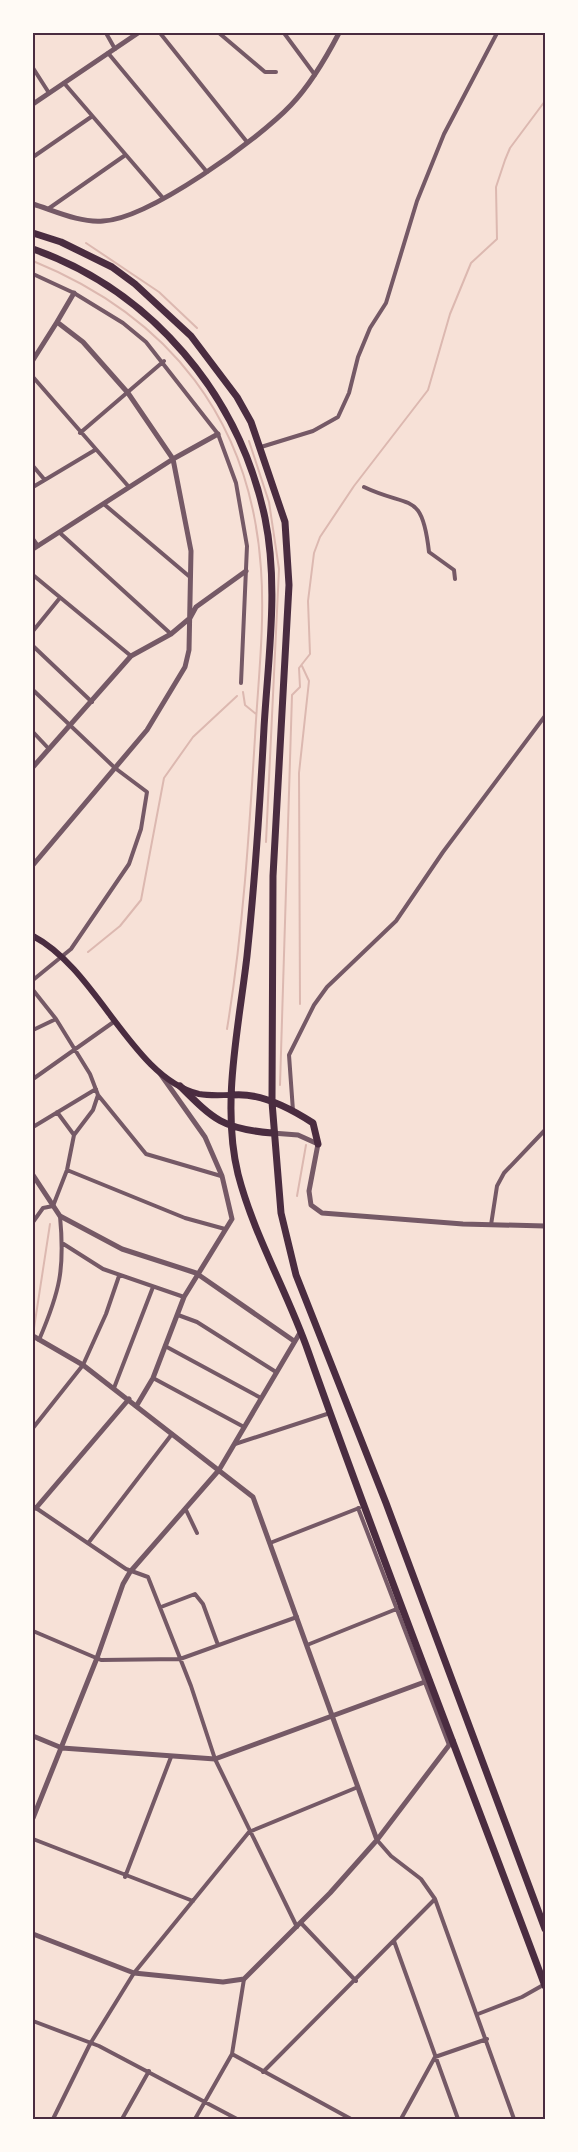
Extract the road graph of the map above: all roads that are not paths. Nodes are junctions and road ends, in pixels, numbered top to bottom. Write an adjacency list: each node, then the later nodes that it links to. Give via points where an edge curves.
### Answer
1 (106, 33): 8 (street)
2 (138, 33): 8 (street)
3 (160, 33): 17 (street)
4 (219, 33): 11 (street, via 265,72)
5 (284, 33): 12 (street)
6 (339, 33): 12 (street)
7 (497, 33): 35 (street, via 444,134 417,201 386,303 370,328 338,417 320,428)
8 (115, 49): 9 (street)
9 (108, 54): 13 (street); 20 (street)
10 (33, 68): 14 (street)
11 (276, 72)
12 (315, 75): 17 (street, via 291,106)
13 (64, 83): 14 (street); 16 (street)
14 (49, 93): 15 (street)
15 (33, 104)
16 (91, 117): 18 (street); 19 (street)
17 (247, 142): 20 (street)
18 (124, 156): 21 (street); 23 (street)
19 (33, 157)
20 (208, 172): 21 (street)
21 (163, 198): 23 (street, via 133,214 104,221 84,220)
22 (33, 204): 23 (street)
23 (48, 209)
24 (33, 233): 35 (highway, via 112,267 191,336 237,397)
25 (33, 249): 79 (highway, via 72,264 133,302 181,347 238,435 249,459 266,521 272,592 256,871)
26 (33, 274): 27 (street)
27 (74, 293): 28 (street); 30 (street, via 123,323)
28 (57, 322): 29 (street); 32 (street, via 83,342)
29 (33, 360)
30 (164, 361): 32 (street); 34 (street)
31 (33, 377): 33 (street)
32 (128, 393): 33 (street); 37 (street)
33 (80, 433): 36 (street)
34 (218, 434): 37 (street); 47 (street, via 236,483 247,546)
35 (261, 447): 80 (highway, via 285,522 289,585 273,876)
36 (95, 450): 39 (street); 42 (street)
37 (173, 459): 42 (street); 49 (street, via 186,515)
38 (33, 466): 39 (street)
39 (44, 479): 40 (street)
40 (33, 487)
41 (364, 487): 50 (street, via 412,504 424,520 429,552 454,570)
42 (129, 488): 43 (street)
43 (105, 505): 44 (street); 49 (street)
44 (60, 533): 46 (street); 54 (street)
45 (33, 539): 46 (street)
46 (36, 548)
47 (246, 572): 52 (street, via 196,607); 57 (street)
48 (33, 575): 51 (street)
49 (191, 578): 52 (street)
50 (455, 579)
51 (59, 599): 53 (street); 56 (street)
52 (190, 618): 54 (street); 65 (street, via 185,667 147,730)
53 (33, 631)
54 (171, 634): 56 (street)
55 (33, 646): 59 (street)
56 (131, 656): 59 (street)
57 (241, 683)
58 (33, 690): 61 (street)
59 (92, 702): 61 (street)
60 (545, 716): 82 (street, via 396,921 327,987 314,1005 289,1055)
61 (72, 726): 63 (street); 65 (street)
62 (33, 732): 63 (street)
63 (50, 749): 64 (street)
64 (33, 767)
65 (115, 768): 66 (street); 68 (street, via 147,792 141,829 129,864)
66 (33, 865)
67 (33, 936): 68 (main road)
68 (63, 956): 69 (street); 72 (main road)
69 (33, 980)
70 (33, 990): 71 (street)
71 (56, 1019): 73 (street); 74 (street)
72 (115, 1021): 74 (street); 75 (main road)
73 (33, 1030)
74 (74, 1049): 76 (street); 78 (street)
75 (157, 1070): 77 (main road); 91 (street, via 205,1137)
76 (33, 1079)
77 (180, 1086): 79 (main road, via 198,1094); 84 (highway, via 211,1117)
78 (97, 1092): 81 (street); 87 (street, via 93,1110); 91 (street, via 146,1154)
79 (232, 1095): 80 (highway, via 255,1095); 84 (highway)
80 (272, 1102): 82 (highway); 86 (highway)
81 (57, 1112): 83 (street); 87 (street)
82 (293, 1112): 88 (highway, via 313,1123)
83 (33, 1127)
84 (232, 1127): 86 (highway); 104 (highway, via 237,1168 249,1213)
85 (545, 1131): 95 (street, via 500,1179)
86 (272, 1133): 88 (street, via 298,1135); 152 (highway, via 281,1213 296,1275)
87 (74, 1135): 89 (street)
88 (318, 1144): 95 (street, via 309,1197 311,1205 322,1213)
89 (67, 1170): 92 (street); 97 (street, via 185,1218)
90 (33, 1175): 92 (street)
91 (222, 1176): 97 (street, via 232,1219)
92 (54, 1206): 93 (street); 94 (street, via 43,1208)
93 (60, 1216): 98 (street); 99 (street, via 122,1249)
94 (33, 1222)
95 (491, 1225): 96 (street)
96 (545, 1226)
97 (225, 1229): 99 (street)
98 (62, 1243): 100 (street); 105 (street, via 60,1287)
99 (196, 1273): 102 (street); 106 (street)
100 (119, 1276): 101 (street); 108 (street)
101 (153, 1287): 102 (street); 111 (street)
102 (184, 1297): 103 (street)
103 (178, 1315): 107 (street); 109 (street)
104 (301, 1331): 106 (street); 115 (highway)
105 (35, 1339): 108 (street)
106 (294, 1341): 109 (street)
107 (165, 1346): 110 (street); 112 (street)
108 (84, 1365): 111 (street); 117 (street)
109 (276, 1372): 112 (street)
110 (153, 1378): 114 (street); 116 (street)
111 (114, 1388): 113 (street)
112 (261, 1398): 116 (street)
113 (129, 1399): 114 (street); 121 (street)
114 (137, 1406): 118 (street)
115 (330, 1413): 119 (street); 122 (highway)
116 (244, 1427): 119 (street)
117 (33, 1428)
118 (172, 1433): 120 (street); 125 (street)
119 (234, 1444): 120 (street)
120 (219, 1470): 123 (street); 126 (street, via 253,1497)
121 (35, 1507): 125 (street)
122 (361, 1507): 126 (street); 129 (highway)
123 (186, 1510): 124 (street); 127 (street)
124 (197, 1533)
125 (88, 1542): 127 (street)
126 (270, 1542): 130 (street)
127 (130, 1572): 128 (street, via 148,1577); 134 (street)
128 (161, 1607): 132 (street, via 195,1594 203,1604); 135 (street)
129 (400, 1608): 133 (street); 136 (highway)
130 (297, 1617): 132 (street); 133 (street)
131 (33, 1631): 134 (street)
132 (218, 1645): 135 (street)
133 (307, 1645): 137 (street)
134 (97, 1658): 135 (street); 140 (street)
135 (180, 1659): 142 (street)
136 (428, 1681): 137 (street); 139 (highway)
137 (332, 1716): 142 (street); 143 (street)
138 (33, 1736): 140 (street)
139 (451, 1743): 147 (street); 158 (highway)
140 (62, 1748): 141 (street); 144 (street)
141 (171, 1757): 142 (street); 148 (street)
142 (215, 1759): 145 (street)
143 (358, 1787): 145 (street); 147 (street)
144 (33, 1818)
145 (249, 1832): 150 (street); 151 (street)
146 (33, 1839): 148 (street)
147 (377, 1840): 149 (street, via 421,1880); 151 (street)
148 (125, 1877): 150 (street)
149 (435, 1899): 154 (street); 159 (street)
150 (193, 1901): 155 (street)
151 (299, 1925): 156 (street); 157 (street)
152 (545, 1929)
153 (33, 1934): 155 (street)
154 (394, 1941): 157 (street); 164 (street)
155 (134, 1973): 156 (street, via 223,1982); 162 (street)
156 (244, 1979): 163 (street)
157 (356, 1982): 166 (street)
158 (545, 1985): 159 (street)
159 (477, 2014): 161 (street)
160 (33, 2021): 162 (street)
161 (487, 2039): 164 (street); 175 (street)
162 (90, 2044): 165 (street); 168 (street)
163 (232, 2054): 166 (street); 167 (street)
164 (435, 2056): 173 (street); 174 (street)
165 (148, 2072): 167 (street); 169 (street)
166 (264, 2072): 172 (street)
167 (205, 2101): 170 (street); 171 (street)
168 (52, 2119)
169 (123, 2119)
170 (195, 2119)
171 (237, 2119)
172 (351, 2119)
173 (401, 2119)
174 (458, 2119)
175 (514, 2119)

